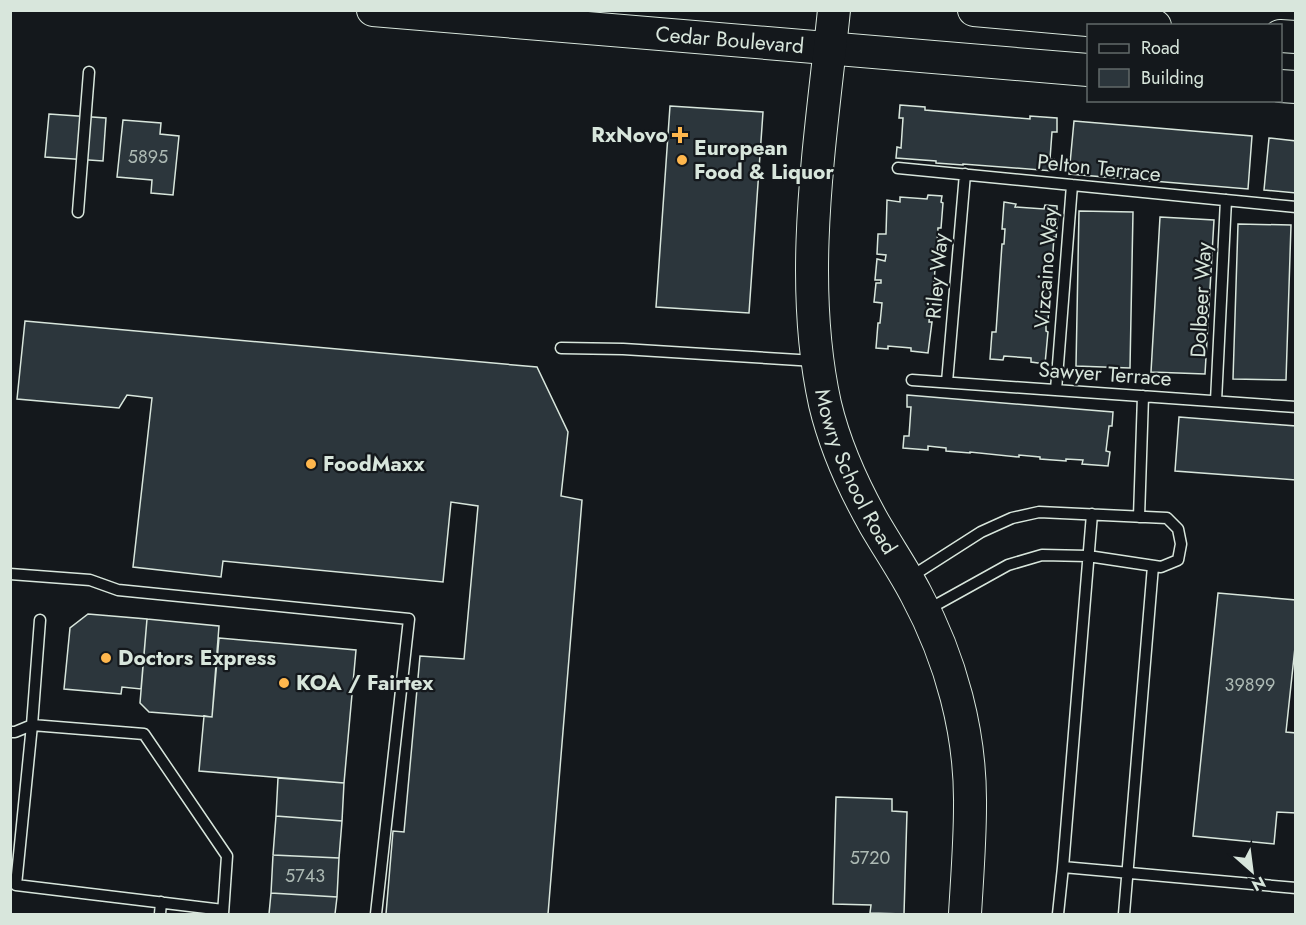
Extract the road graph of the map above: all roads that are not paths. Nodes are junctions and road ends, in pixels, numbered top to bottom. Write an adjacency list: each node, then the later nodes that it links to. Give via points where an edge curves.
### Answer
1 (373, 10): 5 (street, Cedar Boulevard)
2 (834, 10): 5 (street, Mowry School Road)
3 (974, 10): 4 (street)
4 (1132, 24)
5 (830, 48): 6 (street, Cedar Boulevard); 15 (street, Mowry School Road, via 812,270)
6 (1087, 70)
7 (89, 72): 13 (lane)
8 (898, 168): 9 (lane, Pelton Terrace)
9 (965, 174): 10 (lane, Pelton Terrace); 17 (lane, Riley Way)
10 (1072, 184): 11 (lane, Pelton Terrace); 18 (lane, Vizcaino Way)
11 (1226, 200): 12 (lane, Pelton Terrace); 20 (lane, Dolbeer Way)
12 (1296, 207)
13 (78, 212)
14 (561, 348): 15 (lane)
15 (818, 361): 27 (street, Mowry School Road, via 826,406 855,487)
16 (912, 380): 17 (lane, Sawyer Terrace)
17 (947, 382): 18 (lane, Sawyer Terrace)
18 (1056, 390): 19 (lane, Sawyer Terrace)
19 (1143, 396): 20 (lane, Sawyer Terrace); 23 (lane)
20 (1216, 401): 21 (lane, Sawyer Terrace)
21 (1296, 407)
22 (1092, 514): 23 (lane); 24 (lane); 27 (lane, via 1039,512 1011,518 981,532)
23 (1139, 517): 25 (lane, via 1167,518 1178,530 1178,560)
24 (1088, 556): 25 (lane); 28 (lane, via 1042,555 1008,565); 32 (lane)
25 (1153, 566): 33 (lane)
26 (10, 574): 38 (lane, via 90,580 118,590 409,619)
27 (908, 579): 28 (street, Mowry School Road)
28 (925, 612): 39 (street, Mowry School Road, via 951,677 968,761 970,805)
29 (40, 620): 30 (lane)
30 (32, 725): 31 (lane); 35 (lane, via 16,885); 36 (lane, via 144,734 227,856)
31 (10, 732)
32 (1063, 867): 33 (lane); 40 (lane)
33 (1128, 873): 34 (lane); 41 (lane)
34 (1296, 888)
35 (161, 902): 36 (lane); 37 (lane)
36 (223, 912)
37 (160, 915)
38 (376, 915)
39 (964, 915)
40 (1058, 915)
41 (1124, 915)

